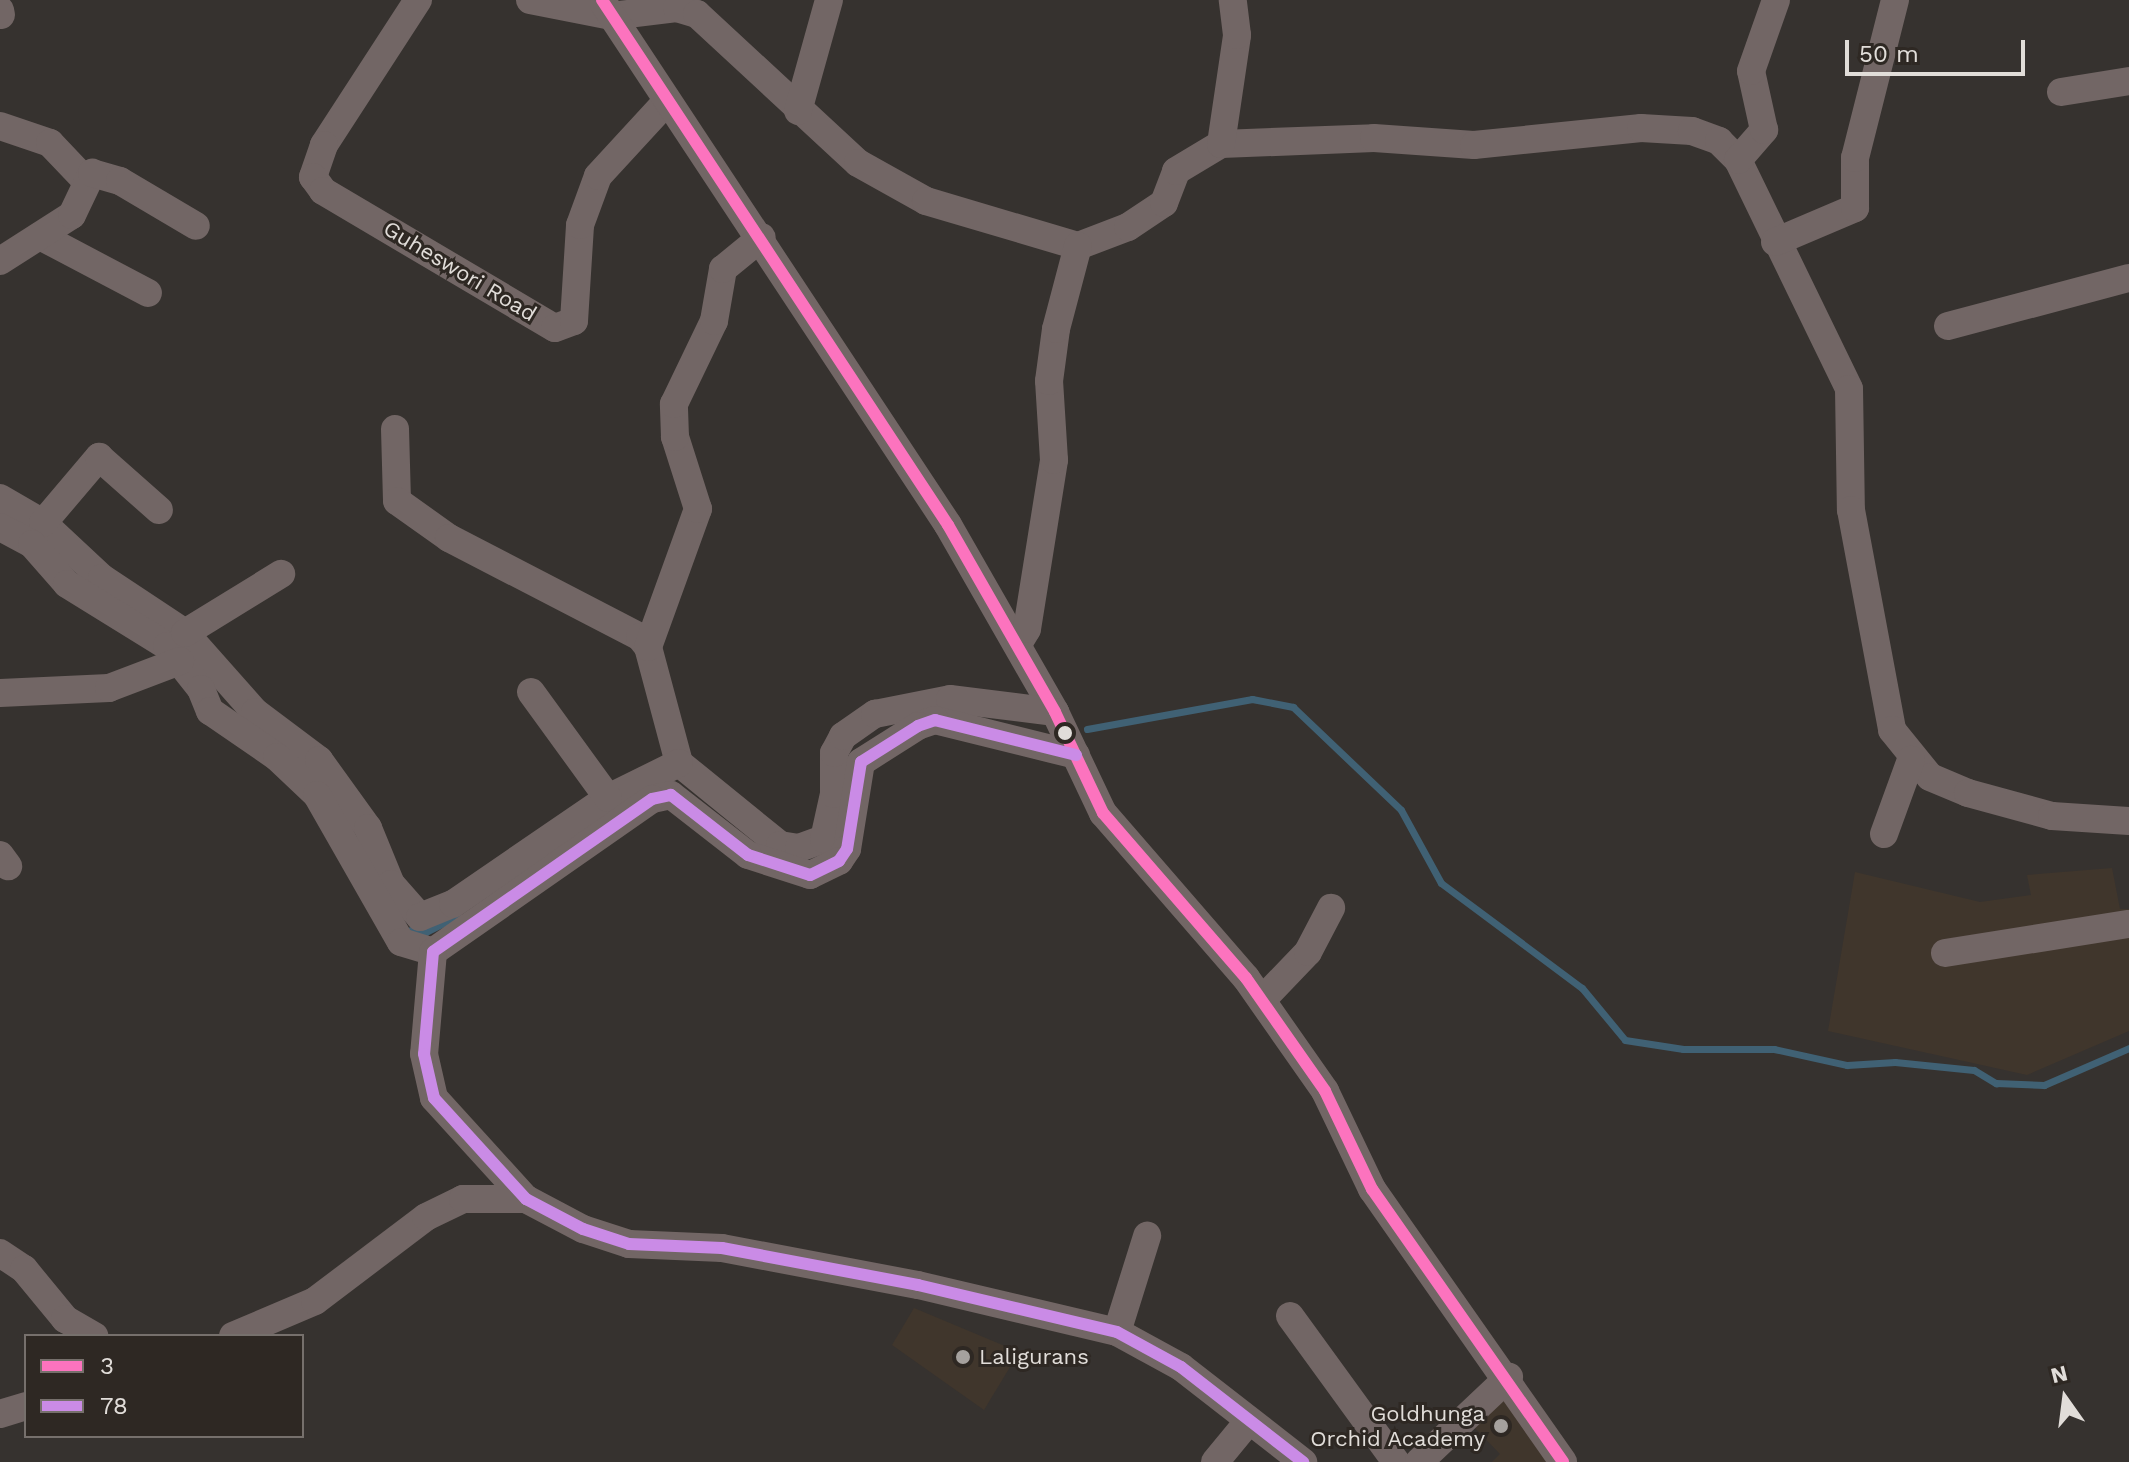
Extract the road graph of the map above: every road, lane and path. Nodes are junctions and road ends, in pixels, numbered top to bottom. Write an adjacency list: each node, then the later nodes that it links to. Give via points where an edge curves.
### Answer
1 (418, 0): 10 (street, Guheswori Road, via 324,145 313,177 323,191 555,328 574,321 580,225 598,176)
2 (530, 0): 7 (street)
3 (829, 0): 11 (street)
4 (1233, 0): 13 (street, via 1237,35)
5 (1776, 0): 14 (street, via 1751,71 1764,130)
6 (1895, 0): 19 (street, via 1855,158 1855,208)
7 (606, 8): 10 (street); 11 (street, via 677,8 697,14)
8 (2129, 81): 9 (street)
9 (2061, 92)
10 (667, 101): 18 (street)
11 (798, 111): 20 (street, via 858,163 926,201)
12 (0, 126): 15 (street, via 50,143)
13 (1221, 144): 14 (street, via 1374,138 1474,145 1641,128 1692,131 1719,141); 20 (street, via 1176,171 1164,203 1128,227)
14 (1738, 160): 19 (street)
15 (86, 181): 16 (street, via 99,172); 17 (street, via 72,215)
16 (196, 226)
17 (40, 236): 21 (street); 23 (street)
18 (762, 237): 31 (street, via 781,274 862,386); 32 (street, via 723,269 714,321 674,404 675,437 698,509)
19 (1775, 242): 38 (street, via 1849,389 1851,510 1892,730)
20 (1078, 246): 31 (street, via 1056,329 1049,381 1054,460 1027,629)
21 (0, 261)
22 (2129, 278): 24 (street)
23 (148, 293)
24 (1948, 326)
25 (395, 429): 32 (street, via 397,501 449,538 514,568)
26 (0, 498): 28 (street)
27 (159, 510): 28 (street, via 99,457)
28 (26, 526): 30 (street); 33 (street, via 67,584 167,646)
29 (281, 574): 30 (street)
30 (185, 633): 40 (street, via 255,712 334,775 368,828 391,884 420,917 453,904)
31 (1018, 644): 36 (street)
32 (648, 647): 39 (street)
33 (180, 661): 35 (street, via 109,688); 45 (street, via 210,711 277,757 317,795 344,832 382,918 401,942)
34 (531, 692): 40 (street)
35 (0, 693)
36 (1055, 712): 37 (street); 39 (street, via 950,699 875,714 843,736 834,753 830,830 799,848 780,845 742,820)
37 (1076, 755): 45 (street, via 935,720 918,726 861,762 847,849 839,861 810,875 748,855 665,795 615,821); 47 (street, via 1124,842)
38 (1911, 760): 41 (street, via 1930,777 1968,793 2052,816); 42 (street)
39 (679, 763): 40 (street)
40 (608, 798)
41 (2129, 821)
42 (1884, 834)
43 (1331, 908): 47 (street, via 1308,952)
44 (2129, 924): 46 (street)
45 (433, 952): 48 (street, via 424,1054 434,1098)
46 (1945, 953)
47 (1262, 1000): 55 (street, via 1325,1091 1372,1189)
48 (526, 1199): 52 (street, via 629,1244 722,1248); 54 (street, via 463,1199 426,1217 315,1301)
49 (1147, 1236): 52 (street)
50 (0, 1253): 53 (street, via 24,1269 65,1319)
51 (1290, 1316): 61 (street)
52 (1117, 1332): 58 (street, via 1181,1367)
53 (91, 1334)
54 (238, 1334)
55 (1509, 1377): 62 (street); 63 (street)
56 (24, 1407): 57 (street)
57 (0, 1414)
58 (1247, 1423): 59 (street); 60 (street)
59 (1215, 1462)
60 (1303, 1462)
61 (1396, 1462)
62 (1419, 1462)
63 (1563, 1462)

